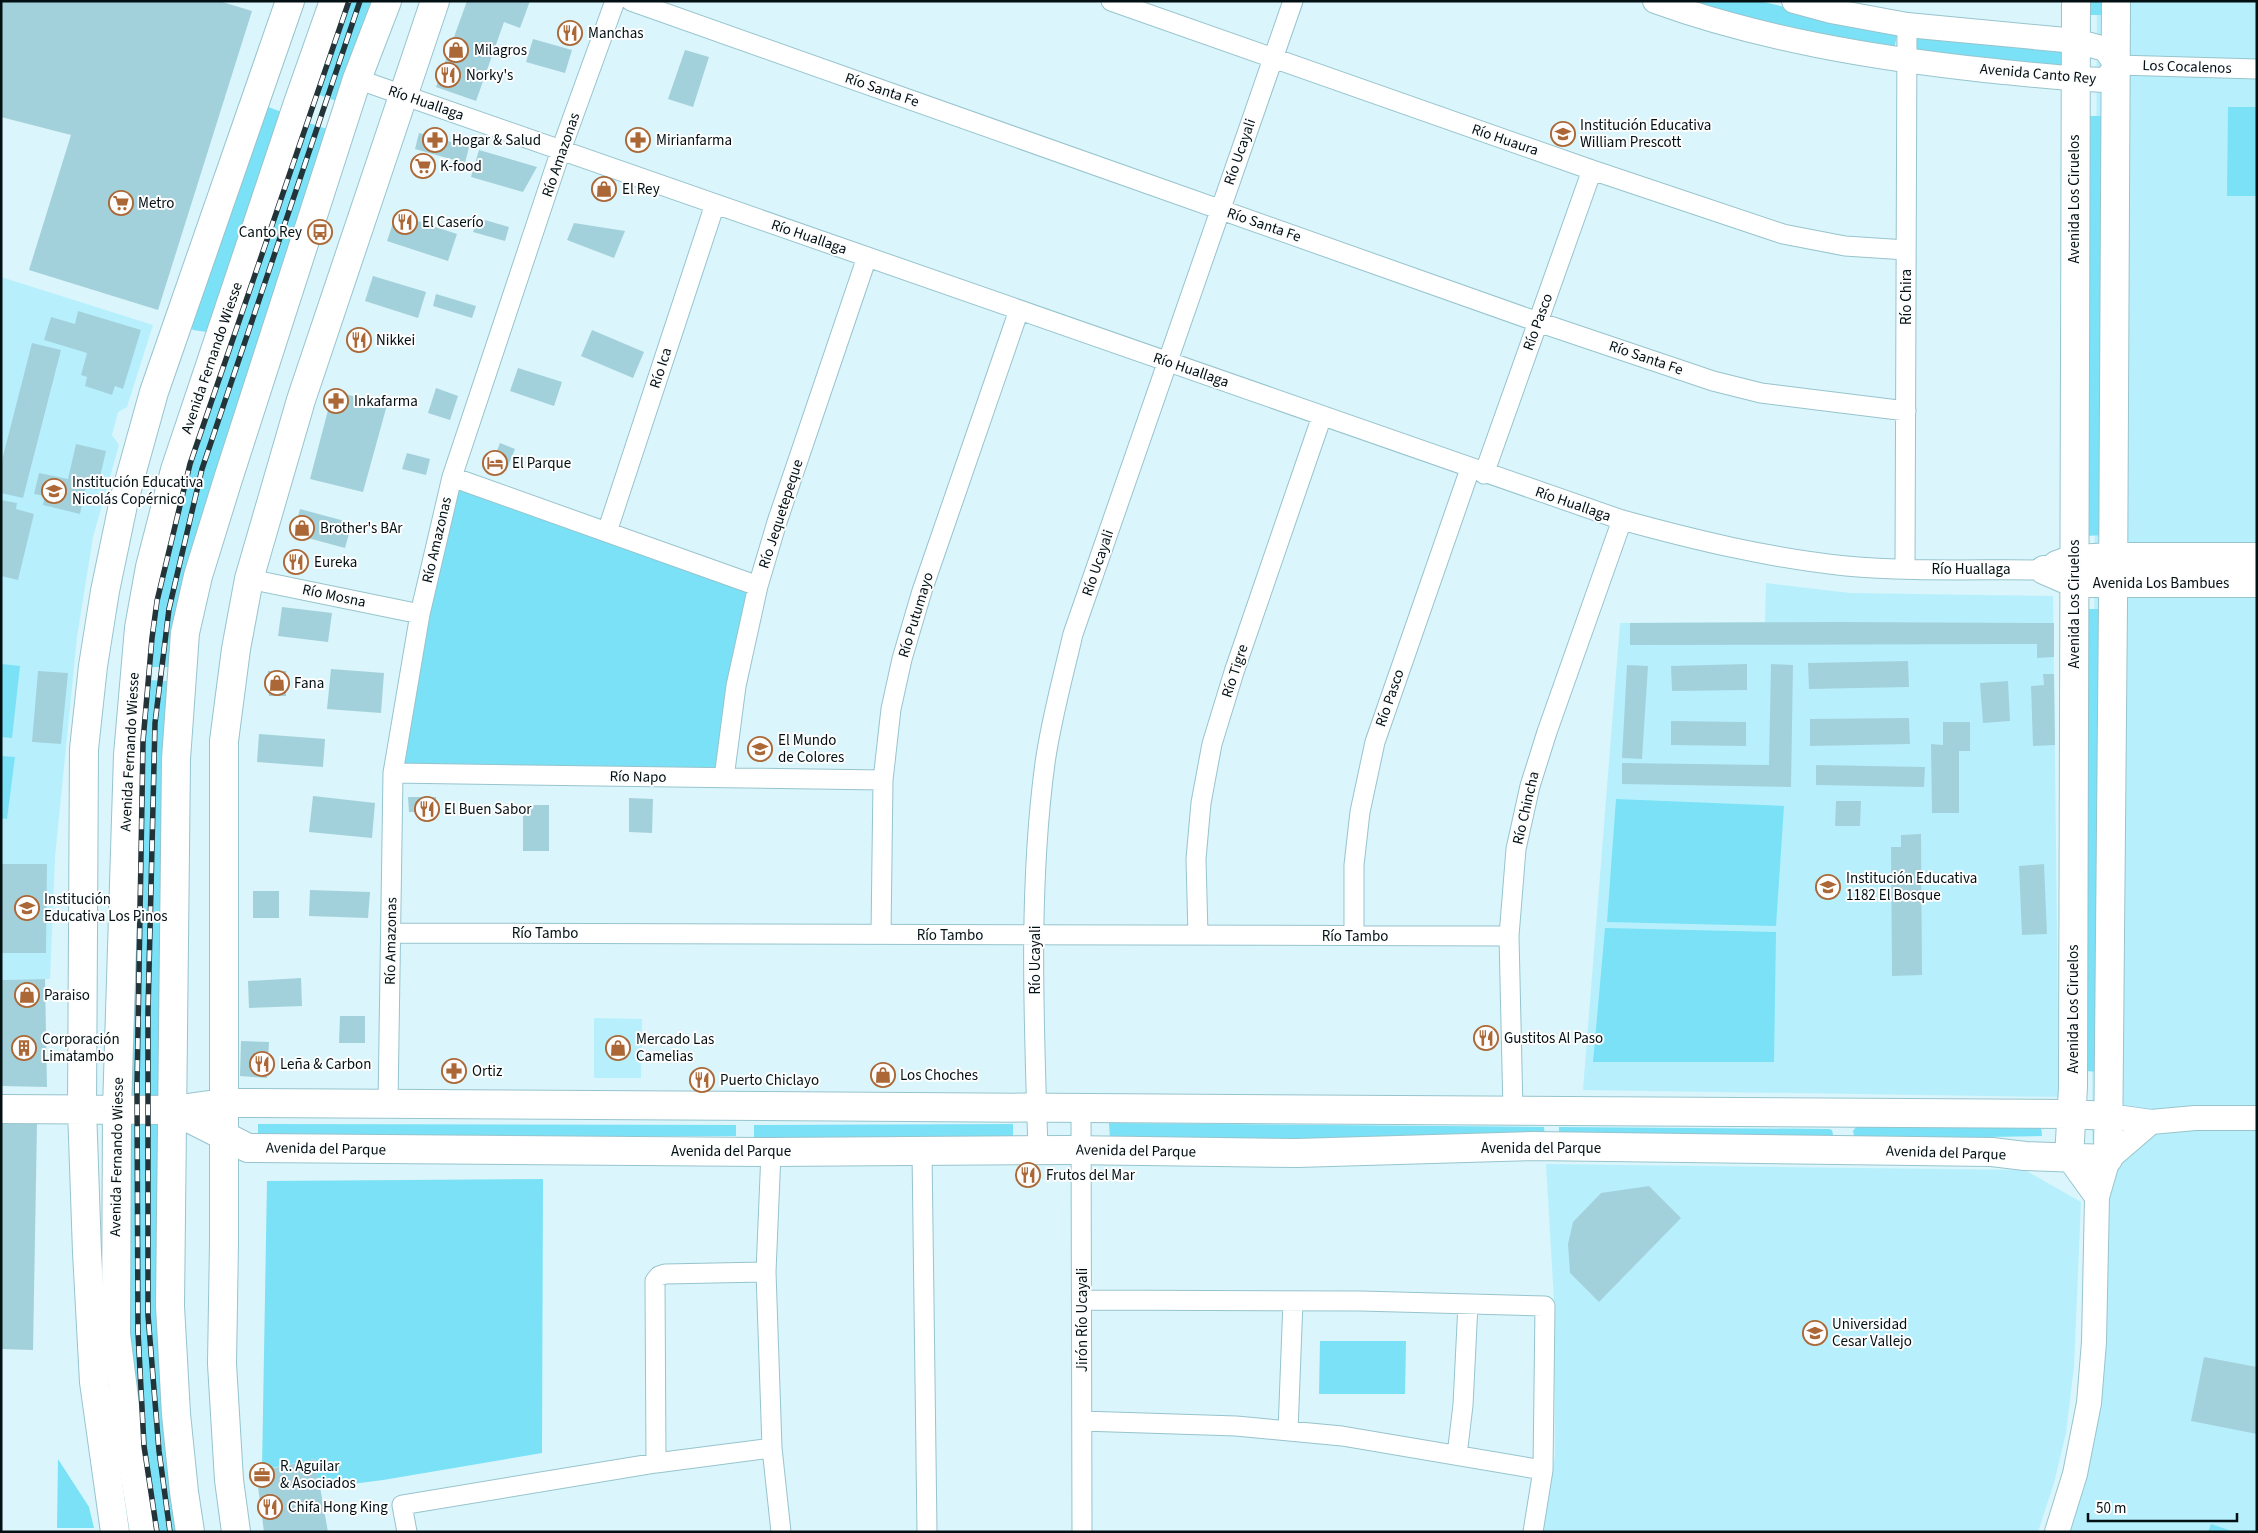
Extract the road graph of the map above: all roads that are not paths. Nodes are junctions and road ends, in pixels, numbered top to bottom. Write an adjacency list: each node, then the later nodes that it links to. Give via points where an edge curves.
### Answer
1 (290, 1): 62 (main road, Avenida Fernando Wiesse, via 154,392 124,500 105,590 84,749)
2 (334, 1): 61 (main road, Avenida Fernando Wiesse, via 175,470 150,567 139,628 128,755)
3 (387, 1): 19 (main road)
4 (435, 1): 21 (main road)
5 (615, 1): 22 (street, Río Amazonas)
6 (631, 1): 25 (street, Río Santa Fe)
7 (1111, 1): 15 (street, Río Huaura)
8 (1293, 1): 15 (street, Río Ucayali)
9 (1655, 1): 16 (street, Avenida Canto Rey, via 1764,32)
10 (1794, 1): 13 (street, Avenida Canto Rey)
11 (2076, 1): 14 (main road, Avenida Los Ciruelos)
12 (2116, 1): 17 (main road)
13 (1907, 25): 14 (street, Avenida Canto Rey); 16 (street, Río Chira)
14 (2076, 41): 17 (street, Avenida Canto Rey, via 2105,49); 20 (main road, Avenida Los Ciruelos)
15 (1273, 58): 23 (street, Río Huaura); 25 (street, Río Ucayali)
16 (1907, 62): 20 (street, Avenida Canto Rey); 26 (street, Río Chira)
17 (2117, 66): 18 (street, Los Cocalenos); 20 (street, Avenida Canto Rey, via 2106,80); 37 (main road)
18 (2257, 70)
19 (357, 79): 21 (street, Río Huallaga); 63 (main road, via 228,479 198,576 185,632 176,759)
20 (2075, 80): 41 (main road, Avenida Los Ciruelos)
21 (403, 95): 22 (street, Río Huallaga); 42 (main road, via 301,400)
22 (562, 150): 24 (street, Río Huallaga); 34 (street, Río Amazonas)
23 (1592, 170): 26 (street, Río Huaura, via 1783,234 1845,246); 29 (street, Río Pasco)
24 (715, 204): 27 (street, Río Huallaga); 36 (street, Río Ica)
25 (1220, 210): 29 (street, Río Santa Fe); 30 (street, Río Ucayali)
26 (1906, 250): 31 (street, Río Chira)
27 (867, 257): 28 (street, Río Huallaga); 45 (street, Río Jequetepeque, via 776,522)
28 (1019, 310): 30 (street, Río Huallaga); 49 (street, Río Putumayo, via 919,600 892,709)
29 (1538, 322): 31 (street, Río Santa Fe, via 1761,393); 33 (street, Río Pasco)
30 (1168, 362): 32 (street, Río Huallaga); 52 (street, Río Ucayali, via 1073,634 1058,697 1045,763)
31 (1906, 411): 39 (street, Río Chira)
32 (1322, 416): 33 (street, Río Huallaga); 53 (street, Río Tigre, via 1212,744 1201,804 1196,859)
33 (1477, 471): 35 (street, Río Huallaga); 54 (street, Río Pasco, via 1374,742 1356,847)
34 (452, 477): 36 (street); 46 (street, Río Amazonas)
35 (1622, 520): 39 (street, Río Huallaga, via 1765,554 1846,566); 55 (street, Río Chincha, via 1546,732 1530,786 1516,849)
36 (607, 532): 45 (street)
37 (2114, 557): 38 (main road, Avenida Los Bambues); 41 (main road, Avenida Los Bambues); 44 (main road)
38 (2257, 557)
39 (1905, 568): 40 (street, Río Huallaga)
40 (2044, 570): 41 (main road, Avenida Los Bambues)
41 (2074, 571): 44 (main road, Avenida Los Bambues); 66 (main road, Avenida Los Ciruelos)
42 (249, 579): 46 (street, Río Mosna); 56 (main road, via 224,741)
43 (2257, 583): 44 (main road, Avenida Los Bambues)
44 (2114, 584): 67 (main road)
45 (758, 586): 48 (street, Río Jequetepeque, via 736,686)
46 (420, 614): 47 (street, Río Amazonas)
47 (393, 772): 48 (street, Río Napo); 50 (street, Río Amazonas)
48 (724, 778): 49 (street, Río Napo)
49 (883, 780): 51 (street, Río Putumayo)
50 (391, 933): 51 (street, Río Tambo); 57 (street, Río Amazonas)
51 (882, 934): 52 (street, Río Tambo)
52 (1034, 935): 53 (street, Río Tambo); 58 (street, Río Ucayali)
53 (1198, 935): 54 (street, Río Tambo)
54 (1354, 936): 55 (street, Río Tambo)
55 (1509, 936): 64 (street, Río Chincha)
56 (223, 1103): 57 (main road, Avenida del Parque); 63 (main road, Avenida del Parque); 70 (main road)
57 (388, 1104): 58 (main road, Avenida del Parque)
58 (1037, 1108): 59 (main road, Avenida del Parque); 71 (street, Río Ucayali)
59 (1081, 1108): 64 (main road, Avenida del Parque); 72 (street, Jirón Río Ucayali)
60 (1, 1109): 62 (main road, Avenida del Parque)
61 (117, 1109): 62 (main road, Avenida del Parque); 63 (main road, Avenida del Parque); 90 (main road, Avenida Fernando Wiesse, via 116,1334)
62 (82, 1110): 89 (main road, Avenida Fernando Wiesse, via 94,1382)
63 (173, 1110): 70 (main road, Avenida del Parque); 91 (main road, via 170,1306 176,1414)
64 (1513, 1111): 65 (main road, Avenida del Parque)
65 (1846, 1112): 66 (main road, Avenida del Parque); 73 (main road)
66 (2071, 1114): 67 (main road); 76 (main road, Avenida Los Ciruelos)
67 (2109, 1116): 69 (street); 77 (main road)
68 (2257, 1118): 69 (street)
69 (2151, 1122): 77 (street)
70 (224, 1135): 75 (main road, Avenida del Parque, via 248,1148); 92 (main road, via 222,1364 229,1480)
71 (1038, 1150): 72 (main road, Avenida del Parque); 74 (main road, Avenida del Parque)
72 (1081, 1150): 73 (main road, Avenida del Parque, via 1298,1153 1533,1146); 80 (street, Jirón Río Ucayali)
73 (1845, 1150): 76 (main road, Avenida del Parque, via 1992,1152)
74 (922, 1151): 75 (main road, Avenida del Parque); 95 (street)
75 (771, 1152): 79 (street)
76 (2070, 1158): 77 (main road, Avenida del Parque); 78 (street)
77 (2108, 1159): 78 (street)
78 (2098, 1197): 98 (street, via 2094,1342 2088,1403 2075,1474)
79 (766, 1272): 85 (street); 87 (street, via 665,1274 655,1281)
80 (1082, 1300): 81 (street); 83 (street, Jirón Río Ucayali)
81 (1293, 1301): 82 (street); 84 (street)
82 (1468, 1304): 86 (street); 88 (street, via 1545,1306)
83 (1082, 1421): 84 (street); 96 (street, Jirón Río Ucayali)
84 (1288, 1431): 86 (street, via 1351,1437)
85 (772, 1448): 87 (street); 94 (street)
86 (1457, 1455): 88 (street)
87 (656, 1462): 93 (street, via 402,1505)
88 (1543, 1470): 97 (street)
89 (115, 1532)
90 (144, 1532)
91 (190, 1532)
92 (236, 1532)
93 (407, 1532)
94 (781, 1532)
95 (927, 1532)
96 (1082, 1532)
97 (1533, 1532)
98 (2057, 1532)

